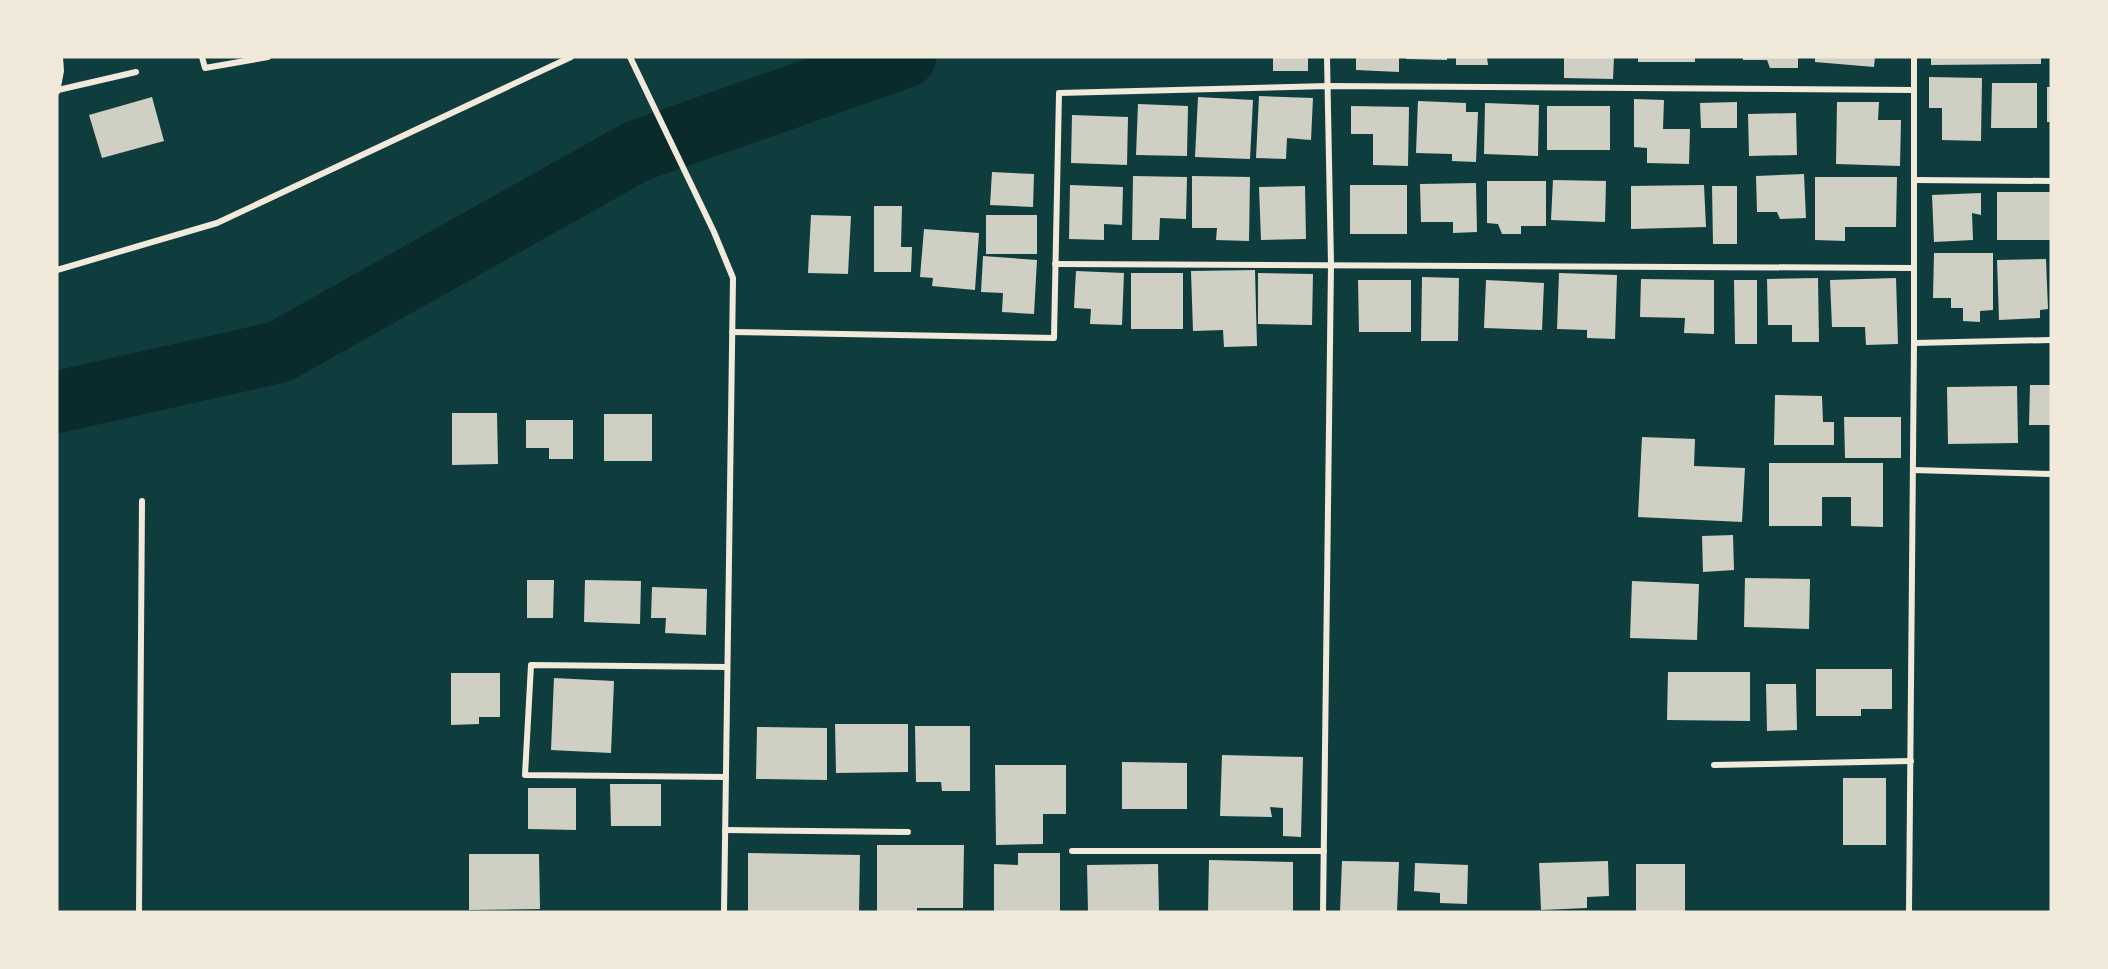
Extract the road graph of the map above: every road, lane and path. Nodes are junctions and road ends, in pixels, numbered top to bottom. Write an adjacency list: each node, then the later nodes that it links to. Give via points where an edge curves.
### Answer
1 (60, 57): 11 (street)
2 (202, 57): 3 (street, via 205,68)
3 (268, 57)
4 (571, 57): 18 (street, via 217,224)
5 (630, 57): 19 (street, via 733,278)
6 (1327, 57): 9 (street)
7 (1914, 57): 10 (street)
8 (136, 72): 11 (street)
9 (1328, 86): 10 (street); 14 (street, via 1059,93); 15 (street)
10 (1914, 90): 12 (street)
11 (57, 92)
12 (1914, 180): 13 (street); 17 (street)
13 (2051, 181)
14 (1055, 264): 15 (street); 19 (street, via 1054,338)
15 (1331, 264): 17 (street); 32 (street)
16 (57, 265): 18 (street)
17 (1914, 268): 21 (street)
18 (57, 270)
19 (732, 332): 25 (street)
20 (2051, 340): 21 (street)
21 (1914, 343): 22 (street)
22 (1913, 470): 23 (street); 26 (street)
23 (2051, 474)
24 (142, 501): 33 (street)
25 (727, 667): 28 (street); 28 (street, via 531,665 525,775)
26 (1911, 761): 27 (street); 36 (street)
27 (1714, 765)
28 (726, 777): 29 (street)
29 (725, 830): 30 (street); 34 (street)
30 (909, 832)
31 (1072, 851): 32 (street)
32 (1324, 851): 35 (street)
33 (139, 912)
34 (724, 912)
35 (1323, 912)
36 (1909, 912)

